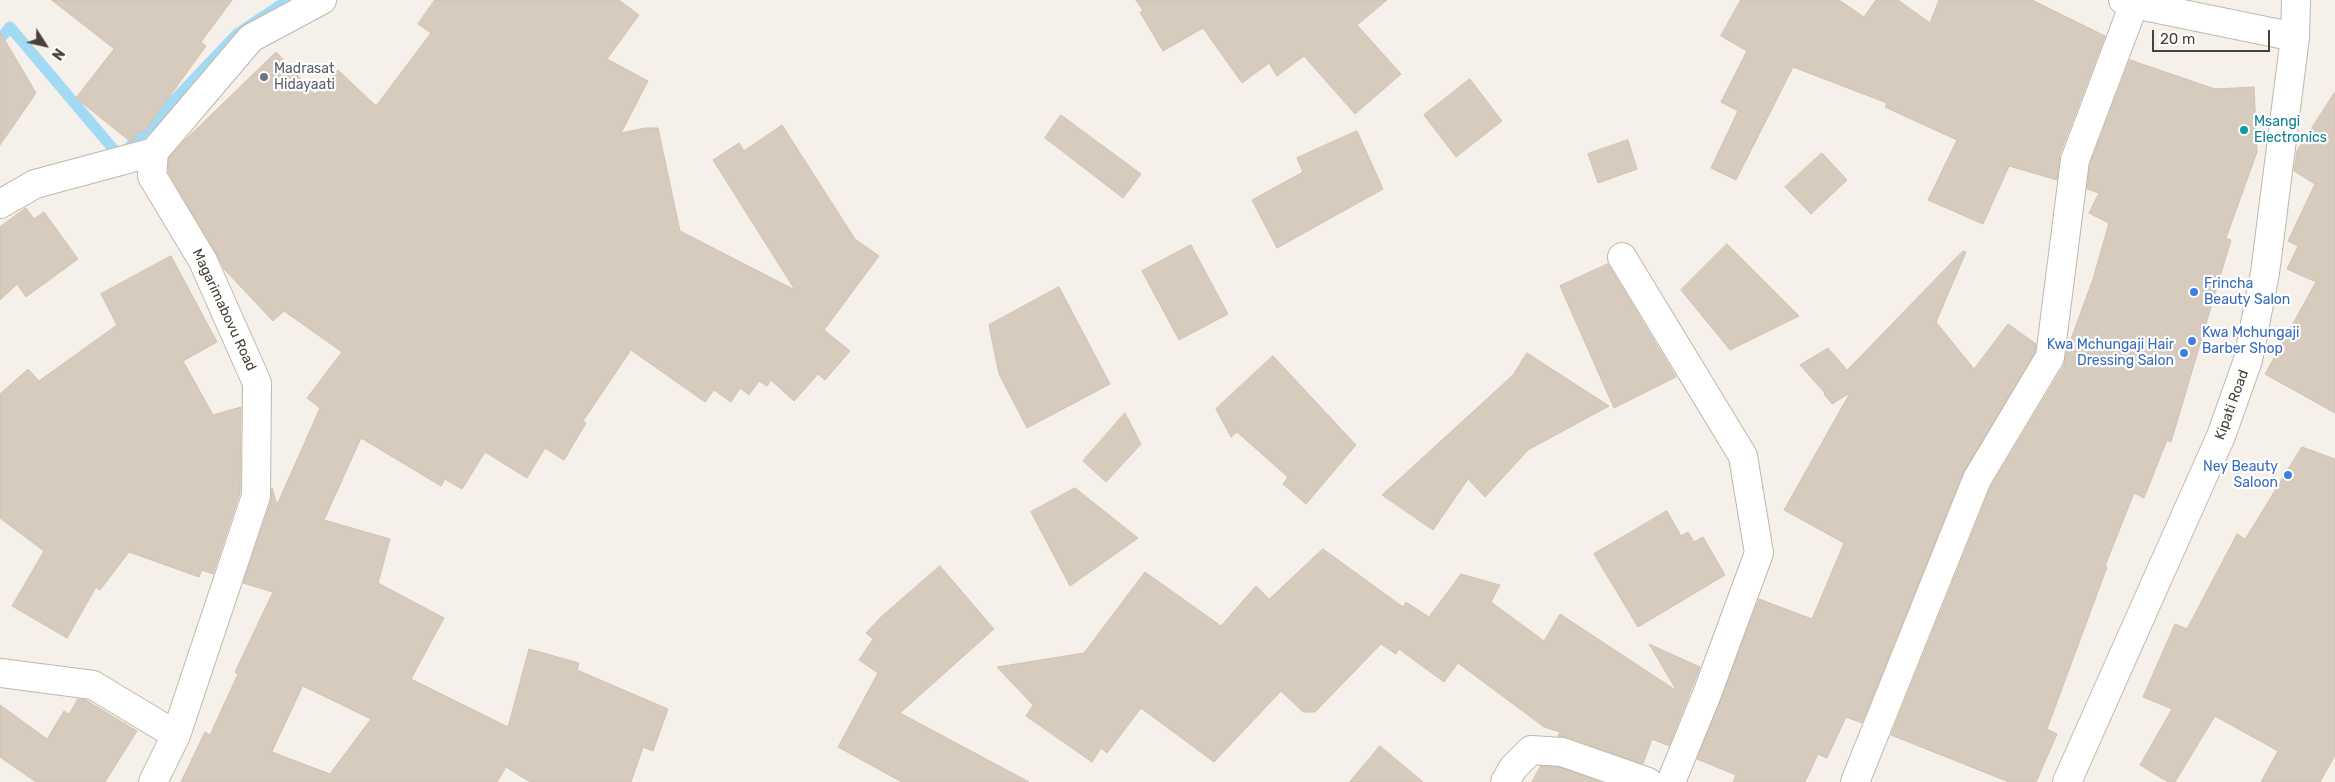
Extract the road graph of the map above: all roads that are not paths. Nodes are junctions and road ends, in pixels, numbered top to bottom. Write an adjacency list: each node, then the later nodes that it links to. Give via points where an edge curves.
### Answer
1 (322, 0): 5 (street, via 251,38)
2 (2296, 0): 4 (street, Kipati Road)
3 (2129, 2): 4 (street); 14 (street, via 2075,160 2050,357 1977,479)
4 (2295, 37): 15 (street, Kipati Road, via 2265,273 2248,360 2221,436)
5 (154, 152): 6 (street, via 36,184); 9 (street, Magarimabovu Road, via 152,176 203,261 257,383 256,496)
6 (0, 204)
7 (1622, 257): 13 (street, via 1743,456 1759,553)
8 (0, 673): 9 (street, via 93,685)
9 (176, 735): 10 (street, Magarimabovu Road)
10 (153, 782)
11 (1505, 782): 12 (street, via 1513,768 1531,750 1562,752)
12 (1648, 782)
13 (1671, 782)
14 (1855, 782)
15 (2067, 782)

